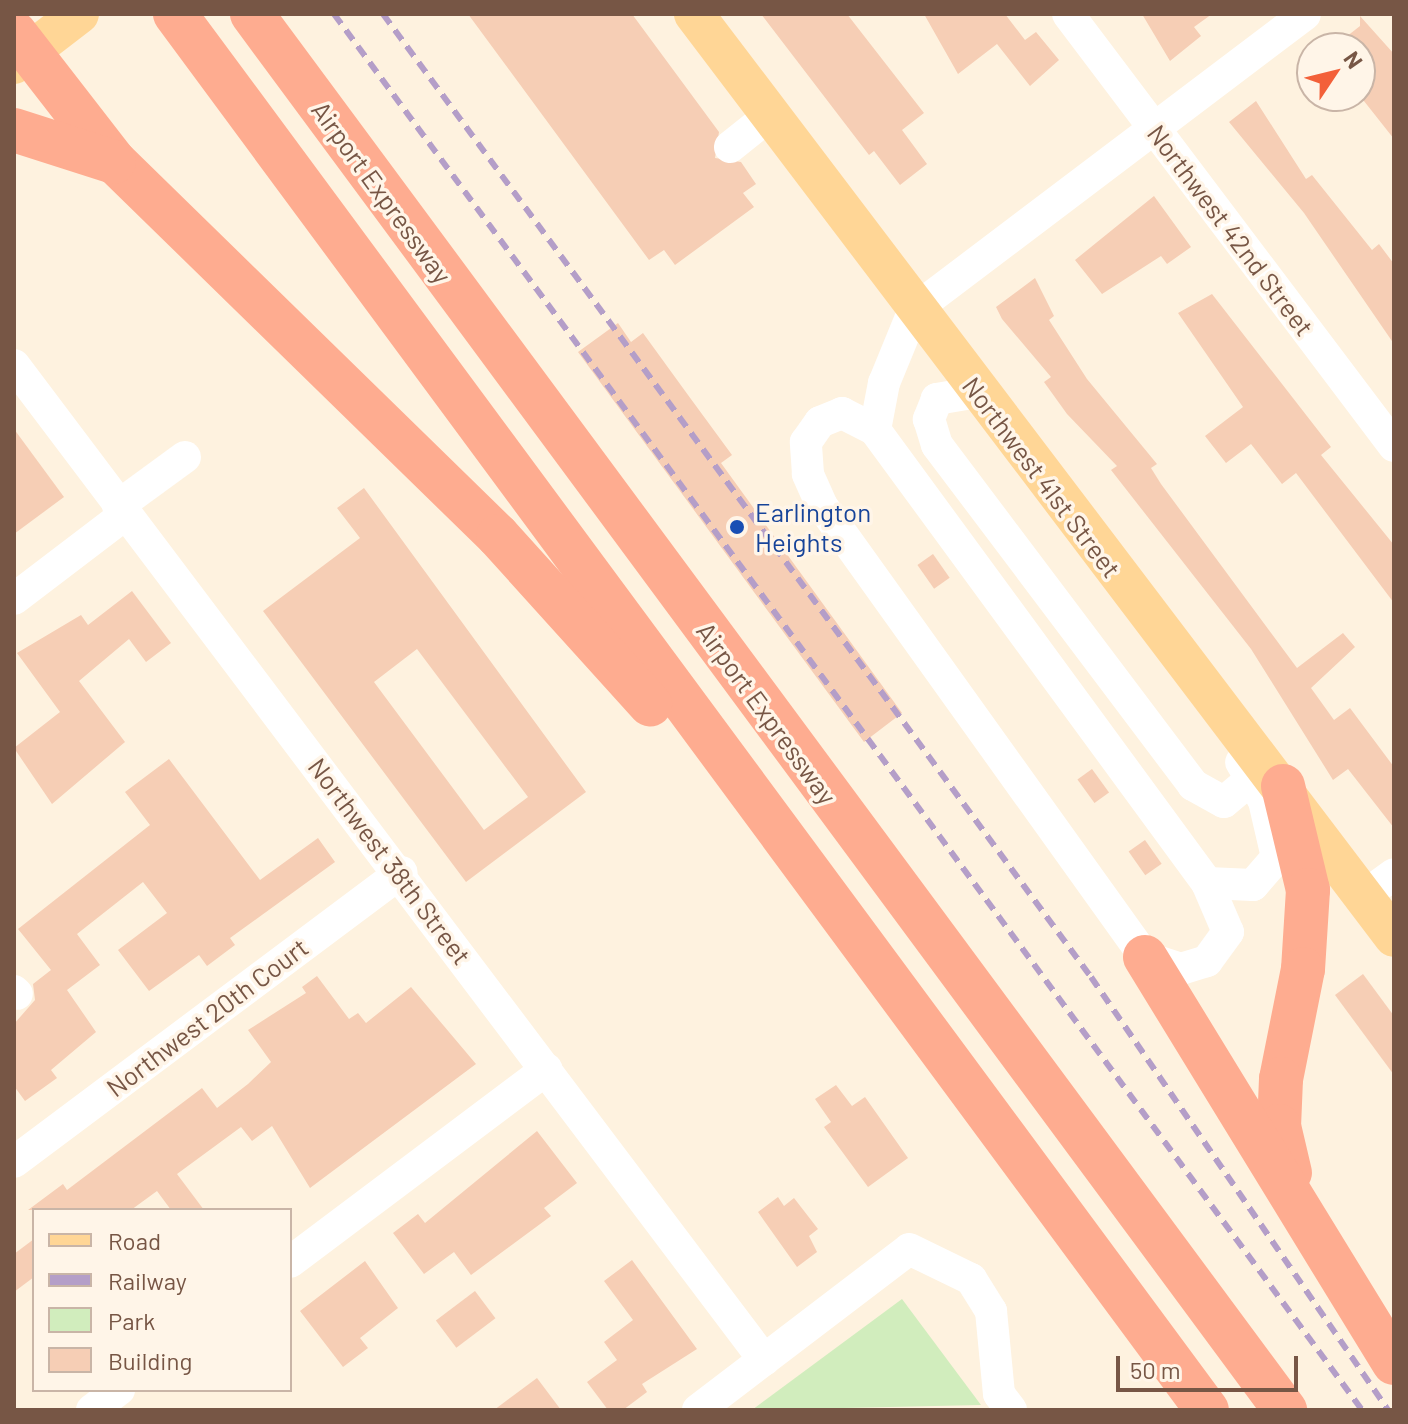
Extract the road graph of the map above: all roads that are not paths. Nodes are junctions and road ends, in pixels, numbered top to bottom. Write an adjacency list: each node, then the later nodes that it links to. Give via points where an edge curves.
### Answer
1 (79, 14): 7 (main road)
2 (252, 14): 39 (highway, Airport Expressway)
3 (694, 14): 8 (main road, Northwest 41st Street)
4 (1068, 14): 9 (street, Northwest 42nd Street)
5 (1305, 14): 9 (street)
6 (185, 28): 27 (highway)
7 (20, 49): 12 (highway)
8 (770, 115): 11 (street); 13 (main road, Northwest 41st Street)
9 (1154, 128): 13 (street); 17 (street, Northwest 42nd Street)
10 (14, 130): 12 (highway)
11 (730, 147)
12 (115, 162): 27 (highway, via 567,609)
13 (914, 310): 15 (main road, Northwest 41st Street); 16 (street, via 884,383)
14 (14, 365): 19 (street, Northwest 38th Street)
15 (978, 392): 21 (main road, Northwest 41st Street, via 1187,666); 21 (street, via 937,399 929,419 937,445 1193,785 1224,802)
16 (875, 430): 23 (street); 26 (street, via 842,413 812,431 805,460 817,497)
17 (1394, 446)
18 (185, 457): 19 (street)
19 (121, 511): 20 (street); 22 (street, Northwest 38th Street)
20 (14, 599)
21 (1267, 782): 23 (street, via 1275,833 1273,868 1238,889); 24 (main road, Northwest 41st Street); 30 (highway, via 1308,890 1279,1126)
22 (401, 872): 28 (street, Northwest 38th Street); 29 (street, Northwest 20th Court)
23 (1207, 883): 26 (street, via 1227,920 1217,953 1181,969)
24 (1379, 885): 25 (main road, Northwest 41st Street)
25 (1394, 937)
26 (1145, 957): 30 (highway)
27 (877, 972): 38 (highway)
28 (547, 1069): 31 (street); 32 (street, Northwest 38th Street)
29 (14, 1162)
30 (1317, 1234): 33 (highway)
31 (292, 1260)
32 (764, 1360): 36 (street); 37 (street, via 909,1249 971,1279 991,1311 999,1394)
33 (1394, 1363)
34 (116, 1392): 35 (street)
35 (92, 1410)
36 (698, 1410)
37 (1011, 1410)
38 (1207, 1410)
39 (1285, 1410)

